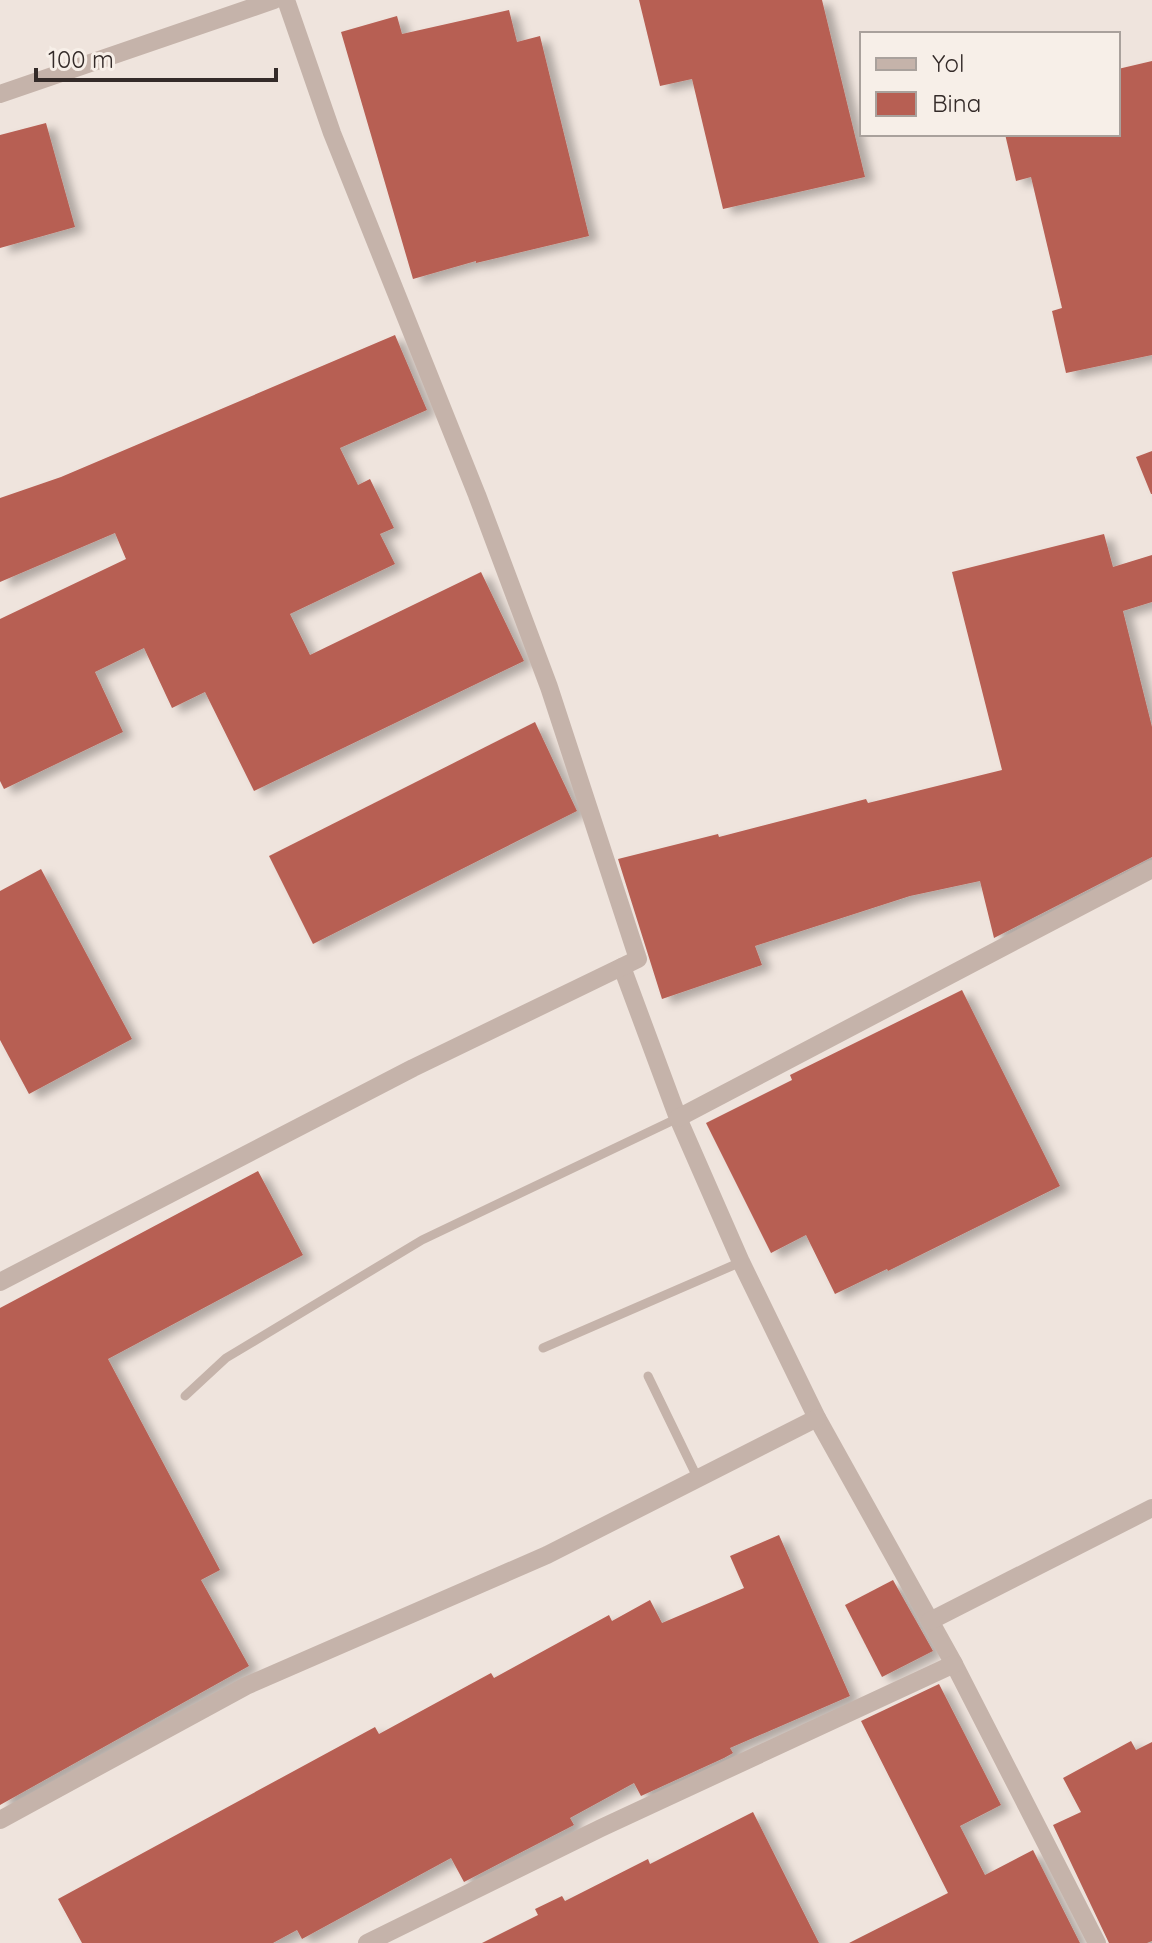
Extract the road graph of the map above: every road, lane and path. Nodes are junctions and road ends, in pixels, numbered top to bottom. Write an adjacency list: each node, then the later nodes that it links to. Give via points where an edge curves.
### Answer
1 (274, 0): 3 (street)
2 (286, 0): 5 (street, via 332,133 549,687 638,959)
3 (0, 94)
4 (1152, 869): 6 (street)
5 (622, 967): 6 (street); 8 (street, via 413,1068)
6 (678, 1118): 7 (street); 11 (lane, via 422,1240 226,1358)
7 (741, 1262): 9 (lane); 12 (street)
8 (0, 1282)
9 (543, 1348)
10 (648, 1376): 13 (lane)
11 (185, 1396)
12 (817, 1418): 13 (street); 15 (street)
13 (698, 1479): 17 (street, via 547,1555 246,1686)
14 (1152, 1508): 15 (street)
15 (930, 1621): 16 (street)
16 (954, 1664): 18 (street); 19 (street)
17 (0, 1820)
18 (367, 1943)
19 (1097, 1943)

